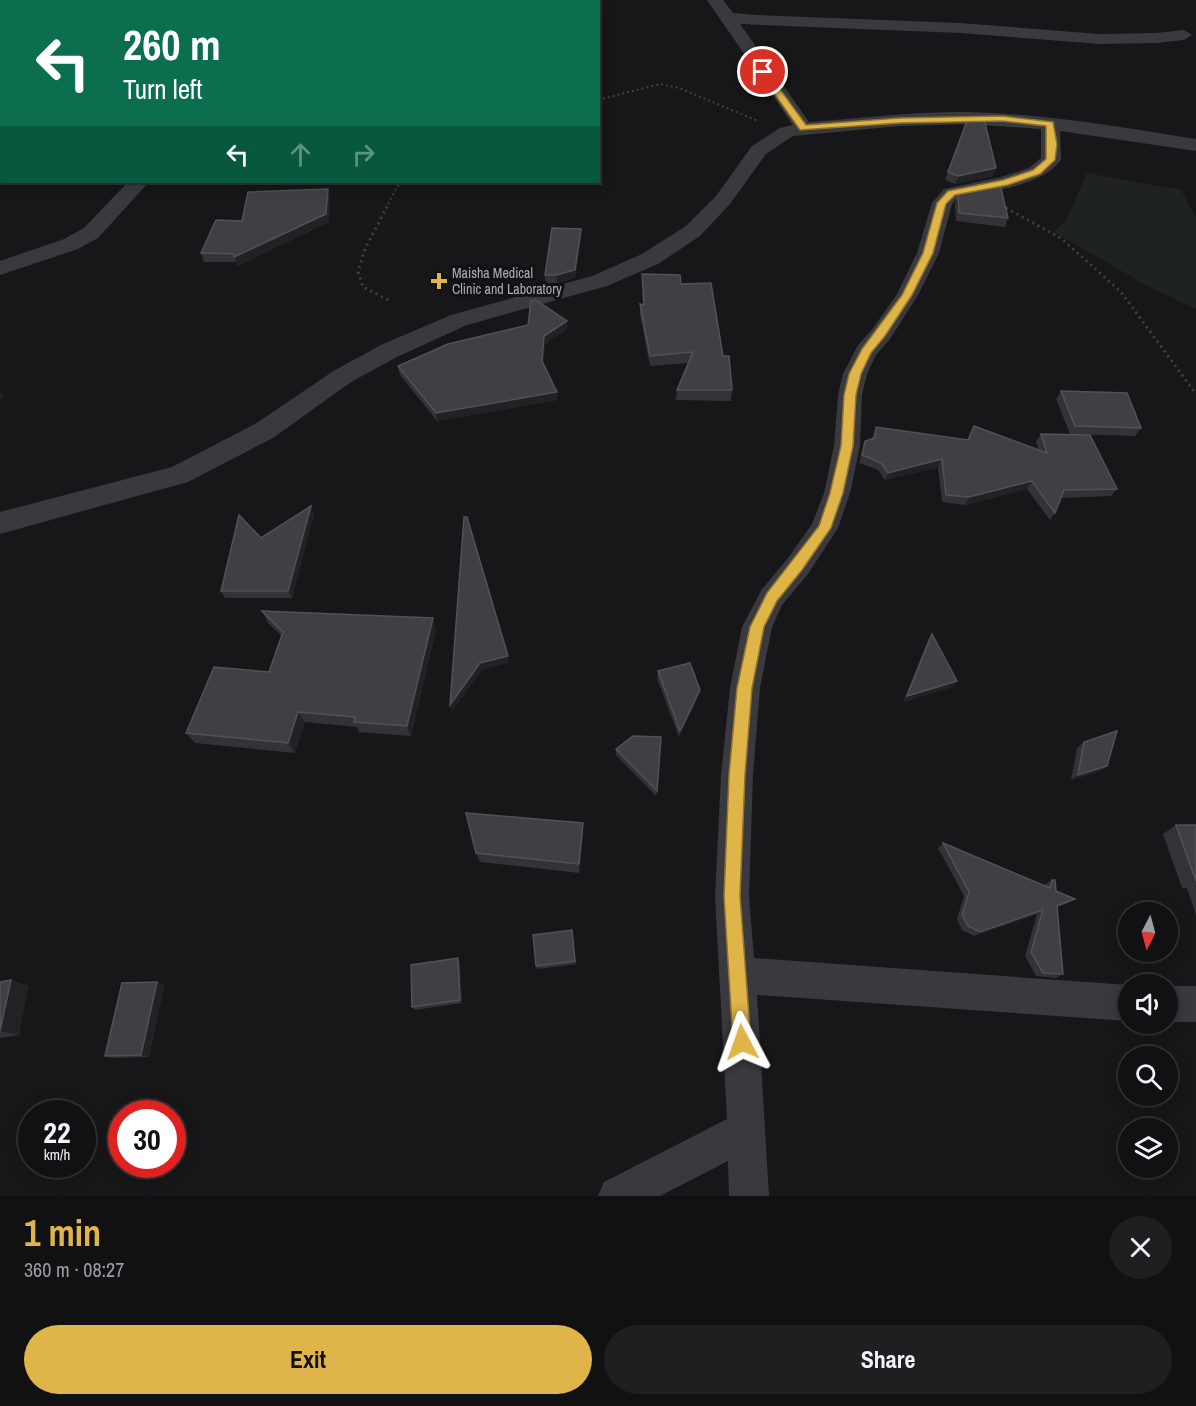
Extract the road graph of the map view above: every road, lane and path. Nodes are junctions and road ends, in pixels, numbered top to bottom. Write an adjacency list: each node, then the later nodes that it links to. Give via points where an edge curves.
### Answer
1 (715, 0): 2 (street)
2 (727, 18): 3 (street, via 914,25 1109,39); 6 (street)
3 (1184, 35)
4 (600, 99): 6 (path, via 660,84)
5 (1050, 124): 6 (street, via 969,118); 7 (street); 10 (street, via 1050,160 1036,172)
6 (795, 130): 14 (street, via 759,150 723,200 693,231 650,259 599,281 459,320 391,350 343,376 264,431 179,476)
7 (1196, 145)
8 (138, 183): 11 (street, via 91,233 71,244)
9 (399, 183): 12 (path, via 365,249 358,272 363,287)
10 (972, 189): 13 (path, via 1062,239 1121,292); 15 (street, via 951,193 942,203 928,253 907,295 866,351 850,395 847,446 837,493 824,528 772,597 757,627 745,688 737,775 732,896)
11 (0, 268)
12 (388, 300)
13 (1196, 394)
14 (0, 523)
15 (738, 975): 16 (street); 19 (street)
16 (1118, 1003)
17 (1178, 1004): 18 (street)
18 (1196, 1004)
19 (747, 1130): 20 (street); 21 (street)
20 (618, 1196)
21 (749, 1196)

